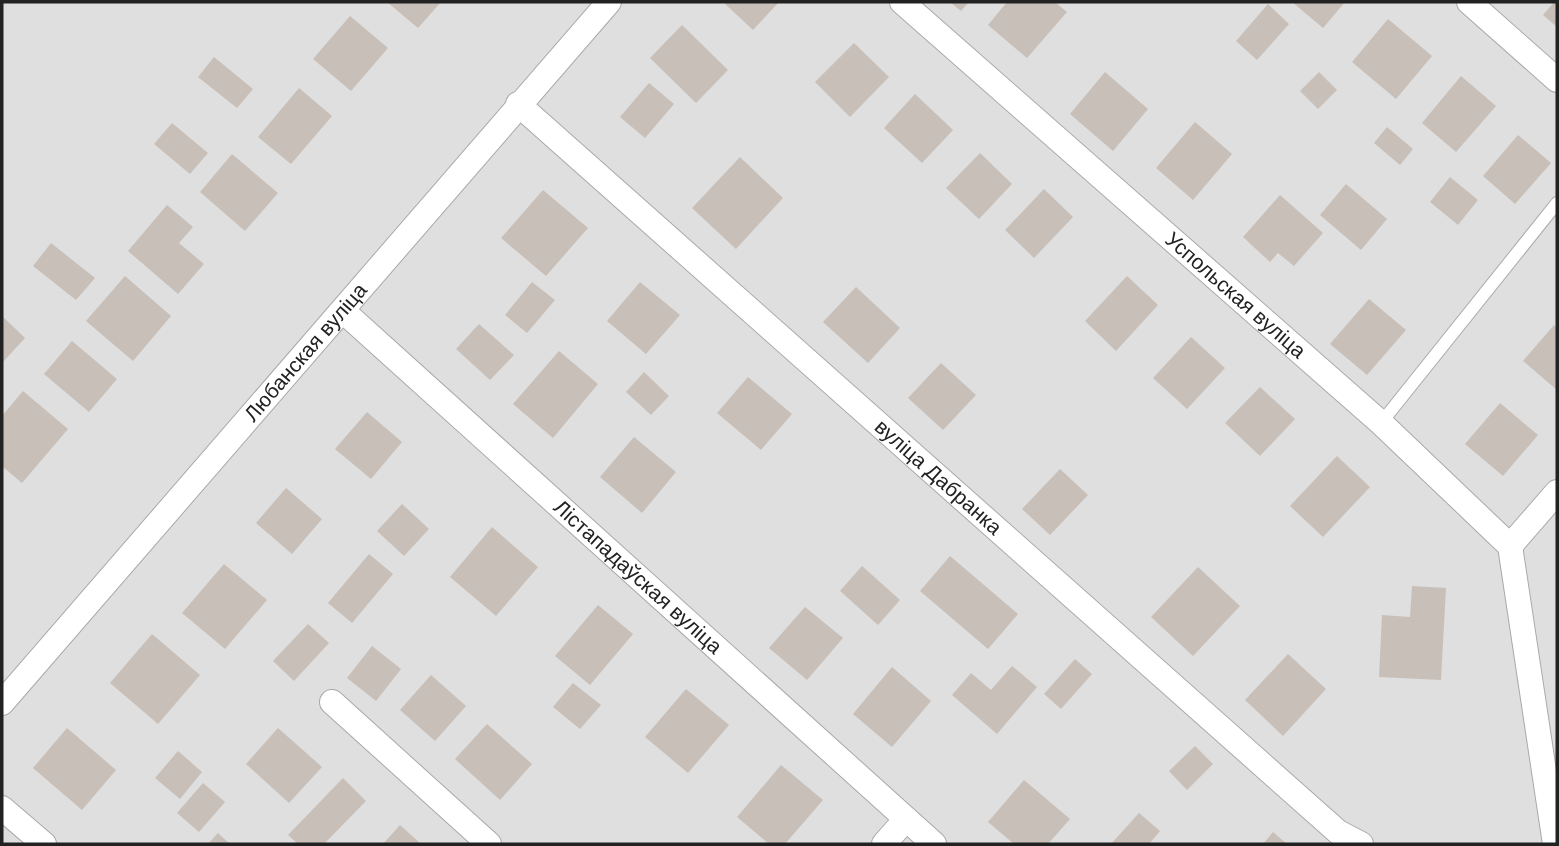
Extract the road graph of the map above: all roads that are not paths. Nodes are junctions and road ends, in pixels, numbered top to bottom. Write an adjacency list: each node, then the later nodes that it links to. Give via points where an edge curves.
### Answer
1 (609, 2): 5 (street, Любанская вуліца)
2 (902, 2): 8 (street, Успольская вуліца)
3 (1469, 2): 4 (street)
4 (1557, 80)
5 (518, 104): 7 (street, Любанская вуліца); 19 (street, вуліца Дабранка, via 1338,832)
6 (1557, 203): 8 (lane)
7 (343, 311): 11 (street, Любанская вуліца); 14 (street, Лістападаўская вуліца)
8 (1381, 423): 10 (street, Успольская вуліца)
9 (1557, 492): 10 (street)
10 (1510, 546): 20 (street)
11 (2, 702)
12 (332, 702): 16 (street)
13 (2, 808): 15 (street)
14 (906, 819): 17 (street); 18 (street, Лістападаўская вуліца)
15 (44, 844)
16 (489, 844)
17 (884, 844)
18 (934, 844)
19 (1361, 844)
20 (1555, 844)

